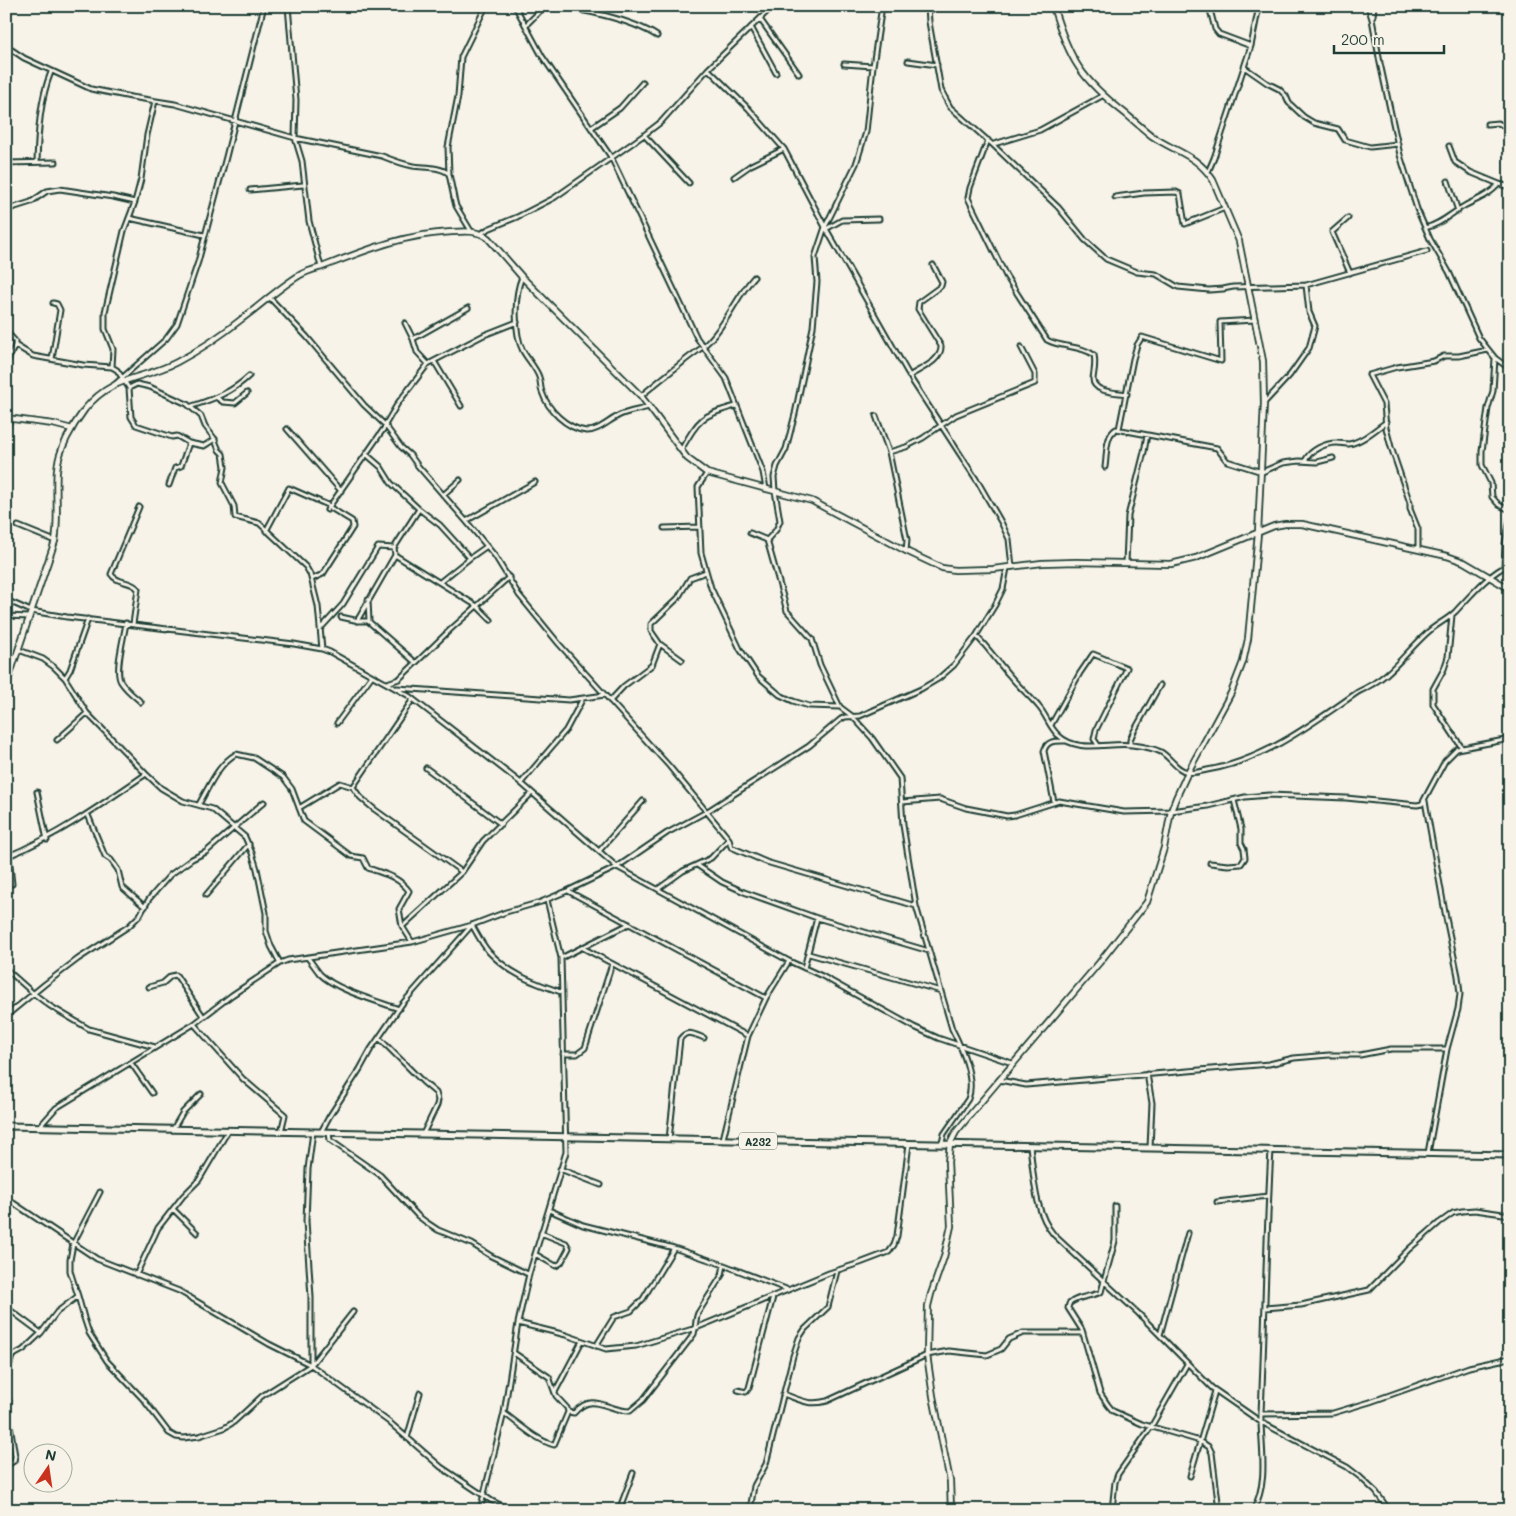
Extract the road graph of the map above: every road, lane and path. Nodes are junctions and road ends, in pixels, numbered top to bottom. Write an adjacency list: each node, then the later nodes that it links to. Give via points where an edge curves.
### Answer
1 (264, 6): 33 (street)
2 (288, 6): 38 (street, via 296,100)
3 (486, 6): 49 (street, via 461,57 458,96 448,147)
4 (516, 6): 16 (street)
5 (549, 6): 16 (street); 18 (street, via 603,15 642,27)
6 (773, 6): 15 (street)
7 (882, 6): 24 (street)
8 (928, 6): 23 (street)
9 (1053, 6): 31 (street, via 1070,55)
10 (1209, 6): 20 (street, via 1219,34)
11 (1259, 6): 20 (street)
12 (1368, 6): 14 (street)
13 (1374, 6): 14 (street)
14 (1372, 18): 41 (street)
15 (760, 19): 17 (street); 29 (street)
16 (526, 25): 35 (street, via 542,56)
17 (751, 27): 26 (street); 28 (street)
18 (657, 36)
19 (6, 46): 27 (street)
20 (1251, 46): 25 (street)
21 (908, 61): 23 (street)
22 (844, 64): 24 (street)
23 (937, 65): 39 (street, via 941,90 950,107)
24 (873, 66): 65 (street, via 866,132 856,164)
25 (1244, 67): 41 (street, via 1279,89 1304,117 1338,129 1345,140 1370,147); 48 (street)
26 (708, 69): 37 (street, via 671,111); 43 (street, via 750,109)
27 (51, 72): 32 (street, via 91,89); 45 (street, via 44,93)
28 (776, 73)
29 (799, 74)
30 (643, 82): 35 (street, via 620,108)
31 (1102, 96): 40 (street, via 1040,130); 48 (street, via 1154,137 1184,152)
32 (155, 101): 33 (street); 58 (street)
33 (235, 120): 38 (street); 69 (street)
34 (1487, 124): 36 (street, via 1498,123)
35 (591, 128): 44 (street)
36 (1510, 129)
37 (644, 135): 44 (street); 52 (street)
38 (295, 138): 49 (street, via 442,170); 54 (street, via 302,161)
39 (988, 140): 40 (street); 102 (street, via 968,198 1006,276 1047,340 1089,351 1096,362 1095,386)
40 (993, 144): 77 (street, via 1106,259 1137,272 1156,274 1178,288 1216,290)
41 (1398, 144): 66 (street)
42 (1448, 146): 53 (street, via 1455,162)
43 (784, 149): 50 (street); 65 (street)
44 (611, 157): 68 (street, via 554,198); 88 (street)
45 (37, 162): 46 (street); 47 (street)
46 (56, 162)
47 (6, 163)
48 (1208, 172): 59 (street)
49 (448, 174): 67 (street, via 456,206)
50 (734, 178)
51 (1448, 181): 61 (street)
52 (689, 182)
53 (1499, 184): 55 (street); 61 (street, via 1483,199)
54 (304, 185): 56 (street); 72 (street)
55 (1510, 187)
56 (250, 190)
57 (1115, 197): 59 (street, via 1176,192 1180,194 1185,224)
58 (135, 202): 60 (street, via 60,189 47,191 31,202); 62 (street)
59 (1225, 208): 77 (street, via 1239,241)
60 (6, 210)
61 (1458, 211): 66 (street, via 1436,226)
62 (129, 218): 69 (street); 95 (street, via 105,312 105,329 113,349)
63 (1348, 218): 73 (street, via 1332,232)
64 (879, 219): 65 (street, via 842,220)
65 (826, 228): 98 (street); 135 (street, via 815,256 817,282 813,327 786,449 774,477)
66 (1425, 228): 89 (street)
67 (471, 231): 68 (street); 72 (street, via 412,236)
68 (482, 234): 74 (street)
69 (204, 235): 99 (street, via 177,324 166,340)
70 (1426, 251): 73 (street)
71 (933, 265): 98 (street, via 941,286 917,305 941,346 941,352)
72 (321, 267): 78 (street, via 302,273)
73 (1350, 273): 76 (street)
74 (522, 276): 82 (street, via 518,285); 103 (street)
75 (754, 277): 88 (street, via 723,325)
76 (1306, 285): 77 (street); 105 (street, via 1309,312 1315,326 1309,348)
77 (1249, 286): 81 (street)
78 (269, 298): 99 (street, via 177,362 154,372); 114 (street)
79 (53, 303): 91 (street, via 60,310)
80 (468, 308): 85 (street)
81 (1255, 320): 102 (street, via 1220,322 1221,360 1142,337 1133,359); 105 (street, via 1263,361)
82 (517, 322): 92 (street); 109 (street, via 522,350 538,375 544,398 564,422 587,431 619,416)
83 (405, 324): 85 (street)
84 (6, 331): 86 (street)
85 (413, 339): 93 (street)
86 (15, 345): 91 (street, via 33,356); 94 (street)
87 (1021, 347): 113 (street, via 1035,374 1035,383 956,415)
88 (703, 348): 103 (street); 107 (street, via 726,378)
89 (1488, 350): 90 (street); 112 (street, via 1444,356 1369,375 1384,404)
90 (1495, 358): 96 (street); 140 (street, via 1482,465 1492,483 1492,497)
91 (52, 359): 95 (street)
92 (434, 361): 93 (street); 106 (street)
93 (428, 364): 114 (street)
94 (6, 365)
95 (112, 367): 99 (street)
96 (1510, 369)
97 (249, 376): 104 (street, via 236,388)
98 (909, 376): 113 (street)
99 (124, 378): 100 (street); 115 (street, via 96,397)
100 (129, 388): 108 (street, via 137,384 150,387); 121 (street, via 131,417 136,425 178,436)
101 (247, 393): 104 (street, via 235,403)
102 (1127, 394): 117 (street)
103 (641, 396): 109 (street)
104 (217, 398): 108 (street)
105 (1264, 403): 128 (street)
106 (461, 406)
107 (736, 406): 122 (street, via 702,419); 133 (street, via 763,472)
108 (192, 407): 120 (street)
109 (650, 407): 122 (street)
110 (876, 416): 123 (street)
111 (8, 418): 115 (street); 118 (street)
112 (1386, 422): 126 (street, via 1348,444 1322,446 1309,454); 153 (street, via 1390,447 1417,524)
113 (940, 425): 123 (street, via 923,438); 160 (street, via 1001,522 1009,539)
114 (385, 426): 124 (street); 136 (street)
115 (72, 429): 150 (street, via 60,453 57,468 58,523)
116 (287, 429): 134 (street)
117 (1119, 430): 119 (street); 127 (street, via 1113,431 1108,441)
118 (6, 431)
119 (1147, 435): 128 (street, via 1217,448 1227,461); 157 (street, via 1128,516)
120 (215, 440): 121 (street, via 204,446); 146 (street, via 223,454 222,483 234,506 235,517 259,524)
121 (189, 443): 132 (street, via 181,466 175,468)
122 (681, 451): 129 (street)
123 (889, 452): 154 (street, via 907,540)
124 (366, 454): 134 (street); 139 (street)
125 (1333, 458): 126 (street)
126 (1305, 461): 128 (street, via 1283,463)
127 (1105, 467)
128 (1262, 472): 148 (street)
129 (707, 473): 133 (street); 144 (street, via 698,487)
130 (460, 480): 136 (street)
131 (535, 482): 142 (street)
132 (169, 485)
133 (766, 489): 135 (street)
134 (341, 491): 138 (street)
135 (775, 492): 149 (street, via 780,520); 154 (street, via 812,501)
136 (443, 495): 142 (street)
137 (139, 507): 180 (street, via 111,574 113,578 132,583 138,589)
138 (328, 508): 146 (street, via 289,488); 164 (street, via 352,520 353,527 323,574)
139 (419, 509): 152 (street); 156 (street, via 440,525)
140 (1510, 510)
141 (1510, 519): 159 (street)
142 (466, 521): 151 (street)
143 (18, 526): 150 (street)
144 (700, 527): 145 (street); 161 (street, via 700,547)
145 (664, 528)
146 (266, 531): 164 (street, via 296,556)
147 (750, 533): 149 (street)
148 (1258, 533): 153 (street, via 1274,526 1302,524); 157 (street, via 1172,564); 211 (street, via 1243,662 1231,692)
149 (767, 540): 199 (street, via 788,611 814,642 820,665)
150 (55, 541): 170 (street)
151 (487, 546): 156 (street); 162 (street)
152 (394, 548): 155 (street); 181 (street, via 378,547 343,604)
153 (1418, 549): 163 (street, via 1464,562)
154 (906, 550): 160 (street, via 942,568)
155 (395, 555): 165 (street); 167 (street)
156 (470, 558): 165 (street)
157 (1126, 564): 160 (street, via 1042,563)
158 (1510, 564): 159 (street)
159 (1504, 567): 163 (street)
160 (1010, 568): 182 (street, via 1003,589)
161 (706, 572): 183 (street, via 690,578 673,603 651,624); 199 (street, via 734,637 762,680 792,701 814,707)
162 (509, 577): 169 (street); 194 (street, via 519,595)
163 (1490, 577): 166 (street); 171 (street)
164 (312, 579): 181 (street)
165 (440, 582): 169 (street)
166 (1510, 589)
167 (368, 599): 177 (street); 178 (street)
168 (6, 600): 170 (street)
169 (477, 606): 176 (street); 187 (street)
170 (31, 611): 173 (street); 175 (street)
171 (1452, 614): 209 (street, via 1448,656 1433,689 1433,704); 211 (street, via 1427,632 1374,685 1264,753 1216,769)
172 (6, 616): 173 (street)
173 (29, 617): 185 (street)
174 (341, 617): 177 (street)
175 (88, 619): 179 (street); 189 (street)
176 (491, 620)
177 (357, 621): 178 (street)
178 (369, 622): 187 (street)
179 (126, 623): 180 (street); 198 (street, via 119,680)
180 (133, 624): 184 (street)
181 (321, 629): 184 (street)
182 (976, 636): 201 (street, via 954,665 938,679 860,716); 203 (street)
183 (660, 644): 186 (street); 197 (street, via 652,665)
184 (322, 649): 188 (street)
185 (19, 650): 189 (street, via 43,659); 192 (street)
186 (682, 660)
187 (415, 662): 190 (street, via 399,679)
188 (371, 677): 190 (street); 202 (street)
189 (65, 678): 200 (street)
190 (387, 683): 193 (street)
191 (1160, 685): 208 (street, via 1133,733)
192 (6, 686)
193 (397, 688): 195 (street); 196 (street)
194 (605, 695): 196 (street); 197 (street)
195 (413, 699): 213 (street); 214 (street)
196 (582, 700): 213 (street, via 566,730)
197 (610, 701): 226 (street)
198 (141, 702)
199 (840, 707): 201 (street)
200 (87, 713): 205 (street); 212 (street)
201 (852, 716): 221 (street, via 900,778); 226 (street, via 841,719 809,746)
202 (337, 723)
203 (1052, 725): 206 (street); 207 (street, via 1093,654 1127,668 1096,730 1094,739)
204 (1510, 739): 209 (street)
205 (57, 740)
206 (1066, 741): 207 (street); 222 (street, via 1051,742 1044,751)
207 (1098, 745): 208 (street)
208 (1130, 745): 211 (street, via 1162,753 1174,765)
209 (1462, 748): 218 (street, via 1445,761)
210 (426, 768): 228 (street)
211 (1188, 772): 225 (street)
212 (146, 774): 223 (street, via 173,796); 227 (street)
213 (521, 783): 216 (street)
214 (352, 787): 224 (street, via 340,783); 238 (street, via 374,809)
215 (38, 792): 231 (street)
216 (532, 793): 228 (street); 233 (street)
217 (1234, 800): 218 (street, via 1256,795 1346,798 1417,805); 225 (street); 235 (street, via 1245,858 1241,864)
218 (1424, 800): 275 (street, via 1460,994)
219 (643, 801): 233 (street)
220 (264, 802): 229 (street)
221 (902, 802): 222 (street, via 940,799 1007,816); 244 (street)
222 (1054, 802): 225 (street, via 1124,812)
223 (199, 804): 224 (street, via 216,774 236,754 254,758 283,777 292,789); 229 (street, via 212,809)
224 (298, 808): 249 (street, via 304,821 343,851 363,858 368,868 397,878 406,887 409,891 399,909)
225 (1172, 810): 278 (street, via 1147,902)
226 (706, 812): 230 (street); 237 (street, via 667,833)
227 (88, 815): 231 (street); 245 (street, via 105,856 118,870 122,887)
228 (501, 824): 238 (street, via 483,842)
229 (235, 828): 232 (street); 245 (street, via 170,875)
230 (729, 839): 236 (street, via 711,858); 244 (street, via 731,847 744,854)
231 (47, 840): 234 (street)
232 (249, 844): 242 (street); 257 (street, via 266,913 266,931)
233 (600, 850): 237 (street)
234 (8, 857): 239 (street)
235 (1210, 863)
236 (697, 865): 240 (street); 246 (street, via 744,892)
237 (617, 867): 240 (street); 241 (street)
238 (462, 872): 249 (street)
239 (12, 884)
240 (658, 889): 256 (street)
241 (568, 891): 243 (street); 247 (street)
242 (206, 895)
243 (547, 900): 248 (street); 255 (street)
244 (916, 906): 252 (street)
245 (145, 907): 264 (street, via 129,926 78,959)
246 (817, 918): 252 (street); 253 (street)
247 (629, 924): 251 (street); 265 (street)
248 (472, 925): 250 (street); 262 (street, via 488,951 509,970 526,980); 266 (street)
249 (402, 926): 250 (street)
250 (412, 942): 254 (street)
251 (583, 948): 255 (street); 258 (street)
252 (929, 951): 263 (street)
253 (809, 954): 259 (street); 263 (street)
254 (308, 958): 257 (street); 266 (street, via 320,974 331,981)
255 (561, 958): 262 (street)
256 (789, 961): 259 (street); 265 (street)
257 (280, 963): 268 (street)
258 (612, 964): 270 (street); 276 (street, via 585,1048 577,1054)
259 (804, 968): 273 (street, via 914,1027)
260 (6, 969): 264 (street)
261 (149, 987): 268 (street, via 176,974)
262 (561, 992): 276 (street)
263 (941, 992): 273 (street)
264 (33, 994): 267 (street); 274 (street, via 89,1029)
265 (766, 998): 270 (street)
266 (399, 1009): 271 (street)
267 (6, 1016)
268 (203, 1016): 269 (street)
269 (194, 1024): 274 (street); 287 (street, via 243,1079 285,1115)
270 (748, 1036): 294 (street)
271 (379, 1038): 289 (street); 291 (street, via 436,1092 437,1105)
272 (704, 1038): 293 (street, via 689,1032 680,1039)
273 (960, 1045): 278 (street); 296 (street, via 971,1092 944,1134)
274 (155, 1047): 277 (street)
275 (1447, 1049): 279 (street, via 1391,1049 1360,1055 1294,1058 1269,1064); 301 (street)
276 (563, 1054): 292 (street)
277 (130, 1063): 281 (street); 284 (street, via 56,1108)
278 (1012, 1063): 280 (street)
279 (1147, 1074): 280 (street, via 1026,1085); 299 (street, via 1152,1103)
280 (999, 1080): 297 (street, via 956,1132)
281 (152, 1093)
282 (201, 1094): 285 (street, via 183,1112)
283 (6, 1126): 284 (main road, A232)
284 (40, 1126): 285 (main road, A232)
285 (173, 1130): 286 (main road, A232)
286 (228, 1131): 287 (main road, A232); 310 (street, via 199,1180)
287 (281, 1132): 288 (main road, A232)
288 (313, 1132): 289 (main road, A232); 341 (street, via 306,1221)
289 (321, 1132): 290 (main road, A232)
290 (329, 1133): 291 (main road, A232); 321 (street, via 335,1145 380,1175 426,1222)
291 (423, 1134): 292 (main road, A232)
292 (566, 1137): 293 (main road, A232); 303 (street, via 566,1152)
293 (669, 1140): 294 (main road, A232)
294 (722, 1140): 295 (main road, A232)
295 (909, 1143): 296 (main road, A232); 320 (street, via 894,1246 889,1252)
296 (942, 1144): 297 (main road, A232)
297 (950, 1144): 298 (main road, A232); 338 (street, via 951,1226 928,1306)
298 (1030, 1146): 299 (main road, A232); 323 (street, via 1043,1219 1054,1235)
299 (1150, 1148): 300 (main road, A232)
300 (1271, 1150): 301 (main road, A232); 306 (street)
301 (1428, 1154): 302 (main road, A232)
302 (1510, 1155)
303 (560, 1169): 304 (street); 311 (street)
304 (601, 1185)
305 (100, 1192): 316 (street)
306 (1268, 1196): 308 (street); 328 (street)
307 (6, 1198): 316 (street)
308 (1216, 1202)
309 (1115, 1206): 323 (street, via 1115,1241)
310 (173, 1209): 313 (street); 322 (street, via 158,1228)
311 (549, 1210): 314 (street); 317 (street, via 583,1225)
312 (1510, 1215): 328 (street, via 1475,1210 1453,1213 1409,1249 1369,1290 1302,1305)
313 (197, 1233)
314 (541, 1233): 318 (street); 318 (street, via 566,1243 569,1248 556,1266)
315 (1188, 1233): 334 (street)
316 (72, 1244): 322 (street, via 97,1259); 325 (street, via 70,1271)
317 (674, 1248): 319 (street); 336 (street, via 643,1299 631,1310 614,1317)
318 (535, 1254): 321 (street)
319 (724, 1264): 324 (street); 331 (street, via 722,1275 695,1319)
320 (837, 1271): 324 (street); 347 (street, via 828,1307 800,1338)
321 (528, 1274): 330 (street)
322 (136, 1275): 341 (street, via 180,1291)
323 (1104, 1282): 333 (street, via 1101,1292 1069,1304 1068,1308); 334 (street)
324 (787, 1290): 326 (street)
325 (78, 1296): 332 (street, via 57,1312); 341 (street, via 90,1333 107,1361 176,1437 199,1436 224,1428 262,1396)
326 (773, 1296): 331 (street); 343 (street, via 749,1388 746,1392)
327 (6, 1307): 332 (street)
328 (1265, 1308): 351 (street)
329 (353, 1312): 341 (street)
330 (518, 1322): 335 (street); 337 (street)
331 (696, 1328): 336 (street, via 626,1348); 349 (street, via 643,1400 630,1411 590,1402 574,1413)
332 (40, 1333): 342 (street, via 24,1350 12,1356)
333 (1083, 1333): 338 (street, via 1023,1333 987,1356 949,1351); 353 (street, via 1100,1393 1108,1406)
334 (1159, 1335): 340 (street)
335 (582, 1341): 336 (street); 346 (street)
336 (596, 1346)
337 (514, 1353): 346 (street, via 549,1377); 350 (street)
338 (928, 1355): 347 (street, via 827,1401 810,1404); 364 (street, via 950,1481)
339 (1510, 1358): 351 (street, via 1469,1368 1333,1413)
340 (1187, 1364): 344 (street); 353 (street)
341 (311, 1365): 354 (street)
342 (6, 1378)
343 (738, 1390)
344 (1215, 1391): 352 (street); 355 (street)
345 (420, 1392): 354 (street)
346 (554, 1393): 349 (street)
347 (783, 1394): 363 (street, via 766,1464 754,1486)
348 (6, 1398): 356 (street, via 9,1401 15,1456 14,1461)
349 (568, 1412): 350 (street, via 554,1445 529,1432)
350 (504, 1413): 359 (street)
351 (1261, 1414): 352 (street)
352 (1261, 1422): 367 (street, via 1263,1480); 368 (street, via 1347,1467 1376,1492)
353 (1151, 1427): 355 (street); 365 (street, via 1118,1474)
354 (407, 1438): 359 (street, via 441,1467)
355 (1200, 1441): 358 (street); 366 (street, via 1212,1453)
356 (6, 1466)
357 (633, 1473): 362 (street)
358 (1190, 1476)
359 (484, 1496): 360 (street); 361 (street)
360 (480, 1510)
361 (511, 1510)
362 (619, 1510)
363 (750, 1510)
364 (950, 1510)
365 (1112, 1510)
366 (1219, 1510)
367 (1253, 1510)
368 (1389, 1510)

